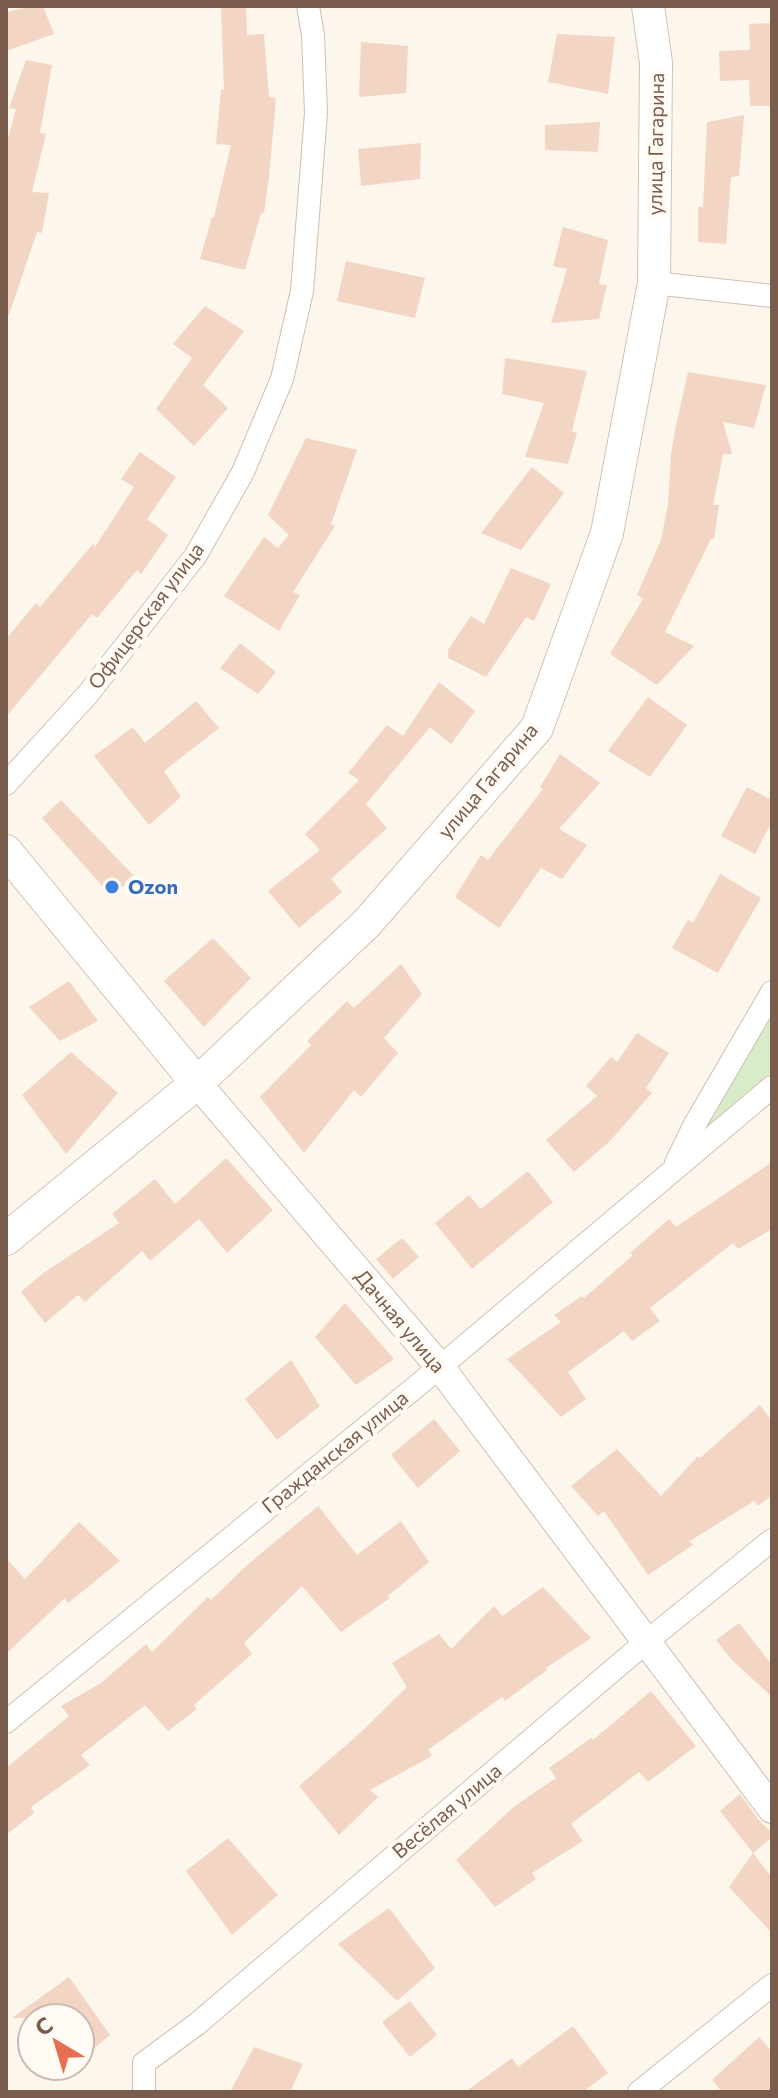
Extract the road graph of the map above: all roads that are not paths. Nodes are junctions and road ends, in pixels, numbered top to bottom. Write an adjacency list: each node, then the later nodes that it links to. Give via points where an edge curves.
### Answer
1 (308, 6): 5 (street, Офицерская улица, via 316,113 302,291 282,379 243,472 196,555 88,694)
2 (648, 6): 3 (main road, улица Гагарина, via 656,63)
3 (654, 283): 4 (street); 8 (main road, улица Гагарина, via 607,533 537,728 367,923)
4 (772, 296)
5 (6, 784)
6 (6, 851): 8 (main road, Дачная улица)
7 (772, 992): 10 (street)
8 (197, 1083): 11 (main road, улица Гагарина); 12 (street, Дачная улица)
9 (772, 1087): 10 (street, Гражданская улица)
10 (672, 1171): 12 (street, Гражданская улица)
11 (6, 1239)
12 (440, 1367): 14 (street, Дачная улица); 15 (street, Гражданская улица)
13 (772, 1540): 14 (street, Весёлая улица)
14 (646, 1642): 16 (street, Дачная улица); 18 (street, Весёлая улица, via 197,2024 144,2063)
15 (6, 1722)
16 (772, 1809)
17 (772, 1985): 19 (street)
18 (144, 2092)
19 (639, 2092)

